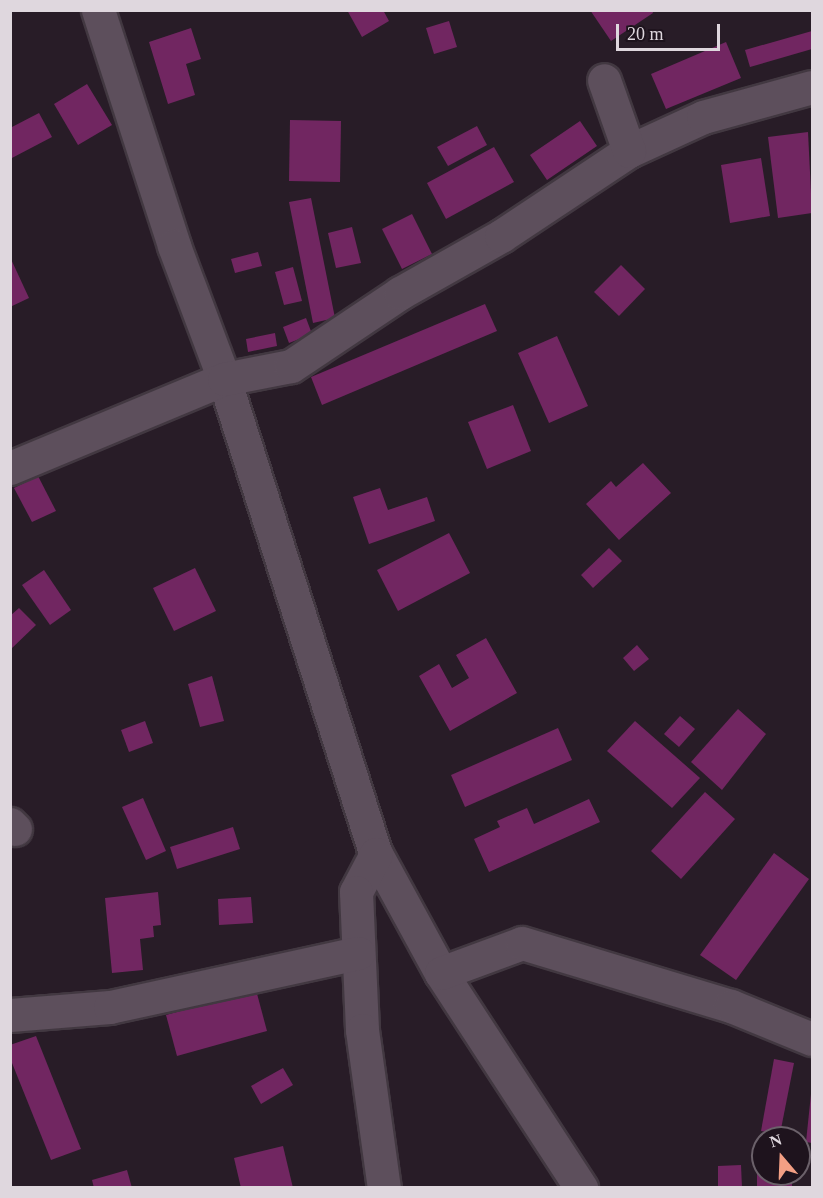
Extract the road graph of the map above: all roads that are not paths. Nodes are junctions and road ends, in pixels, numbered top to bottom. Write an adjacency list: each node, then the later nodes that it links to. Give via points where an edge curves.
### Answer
1 (98, 10): 5 (street, via 174,246)
2 (604, 80): 4 (street)
3 (813, 87): 4 (street, via 703,117)
4 (629, 151): 5 (street, via 291,366)
5 (224, 379): 6 (street); 7 (street)
6 (10, 468)
7 (376, 854): 8 (street, via 356,892); 9 (street)
8 (358, 953): 10 (street, via 110,1007); 12 (street)
9 (441, 974): 11 (street, via 522,943 731,1006); 13 (street)
10 (10, 1015)
11 (813, 1039)
12 (384, 1188)
13 (581, 1188)

